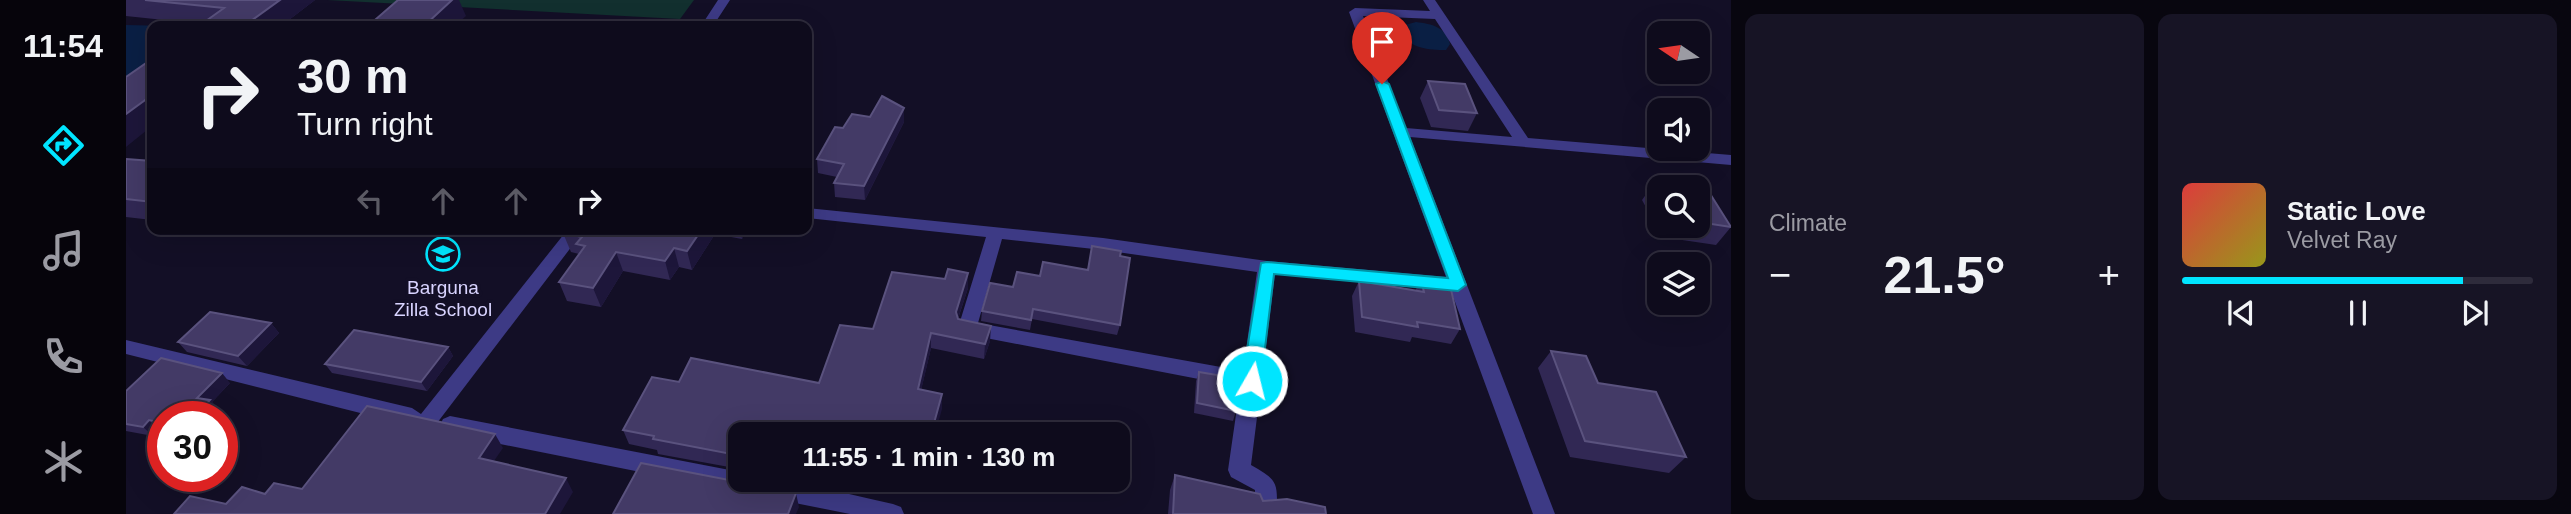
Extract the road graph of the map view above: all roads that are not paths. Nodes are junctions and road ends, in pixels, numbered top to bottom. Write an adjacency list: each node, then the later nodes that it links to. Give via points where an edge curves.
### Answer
1 (724, 0): 4 (street)
2 (1429, 0): 3 (street)
3 (1440, 15): 5 (street, via 1355,12); 6 (street)
4 (711, 21)
5 (1401, 132): 6 (street); 12 (street)
6 (1522, 141): 7 (street)
7 (1731, 160)
8 (812, 213): 9 (street)
9 (996, 232): 11 (street); 14 (street, via 967,328)
10 (572, 235): 15 (street)
11 (1267, 267): 12 (street); 14 (street)
12 (1458, 285): 18 (street)
13 (126, 347): 15 (street)
14 (1252, 381): 17 (street, via 1239,470 1266,485)
15 (427, 421): 16 (street)
16 (892, 514)
17 (1266, 514)
18 (1544, 514)

